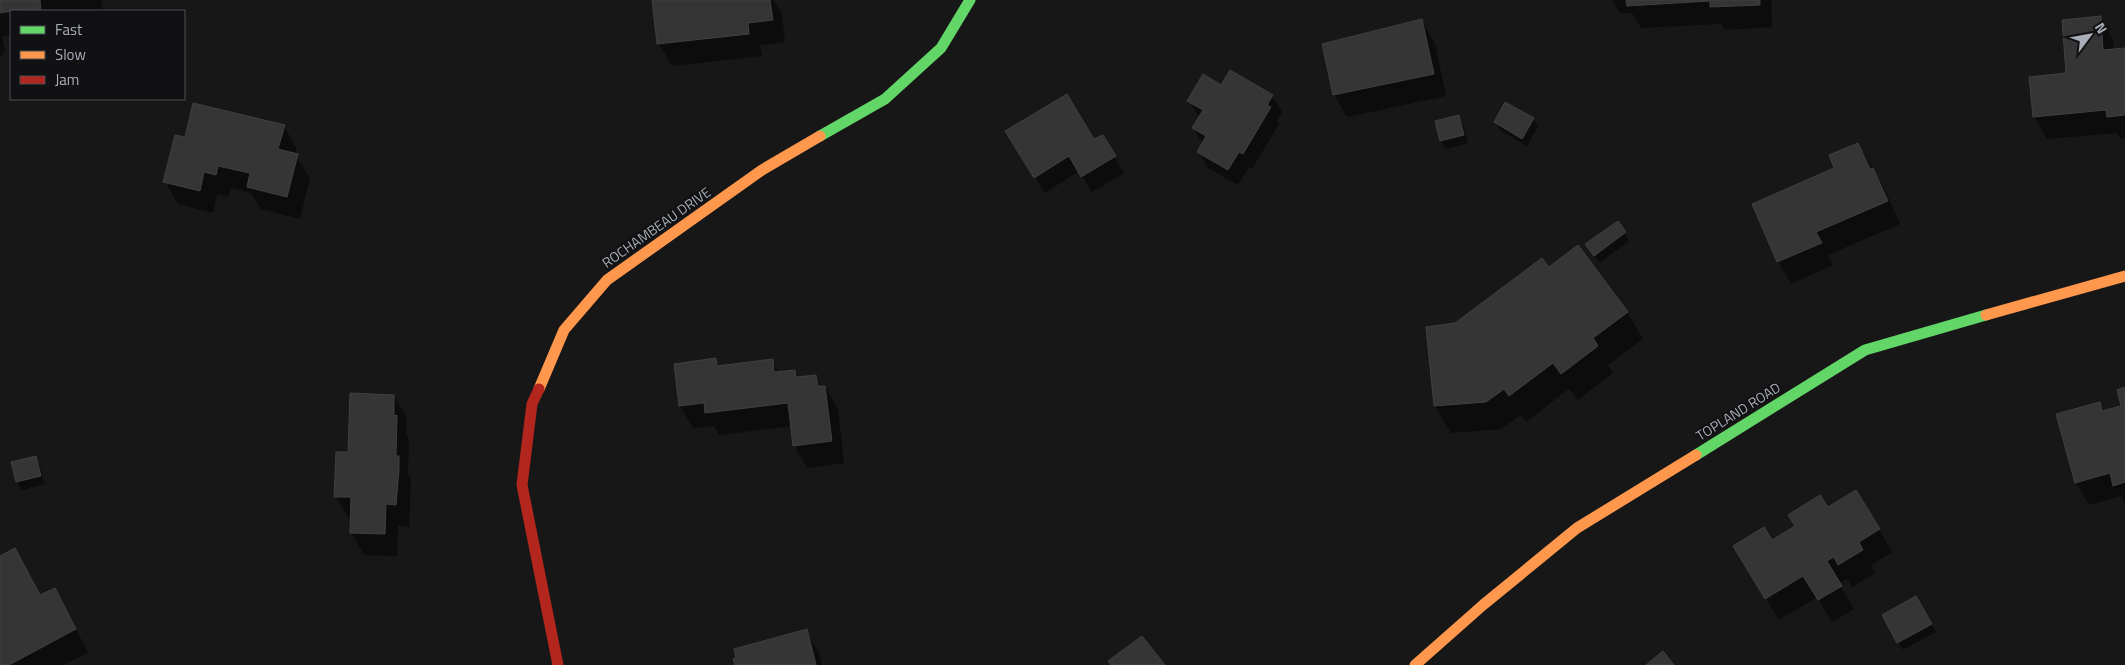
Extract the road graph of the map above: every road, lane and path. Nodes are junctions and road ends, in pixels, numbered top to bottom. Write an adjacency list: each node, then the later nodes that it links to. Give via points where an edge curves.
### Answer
1 (970, 0): 3 (street, ROCHAMBEAU DRIVE, via 941,48 884,99 762,170 607,280 564,330 532,404 522,485)
2 (2125, 276): 4 (street, TOPLAND ROAD, via 1864,350 1577,528)
3 (558, 665)
4 (1416, 665)

